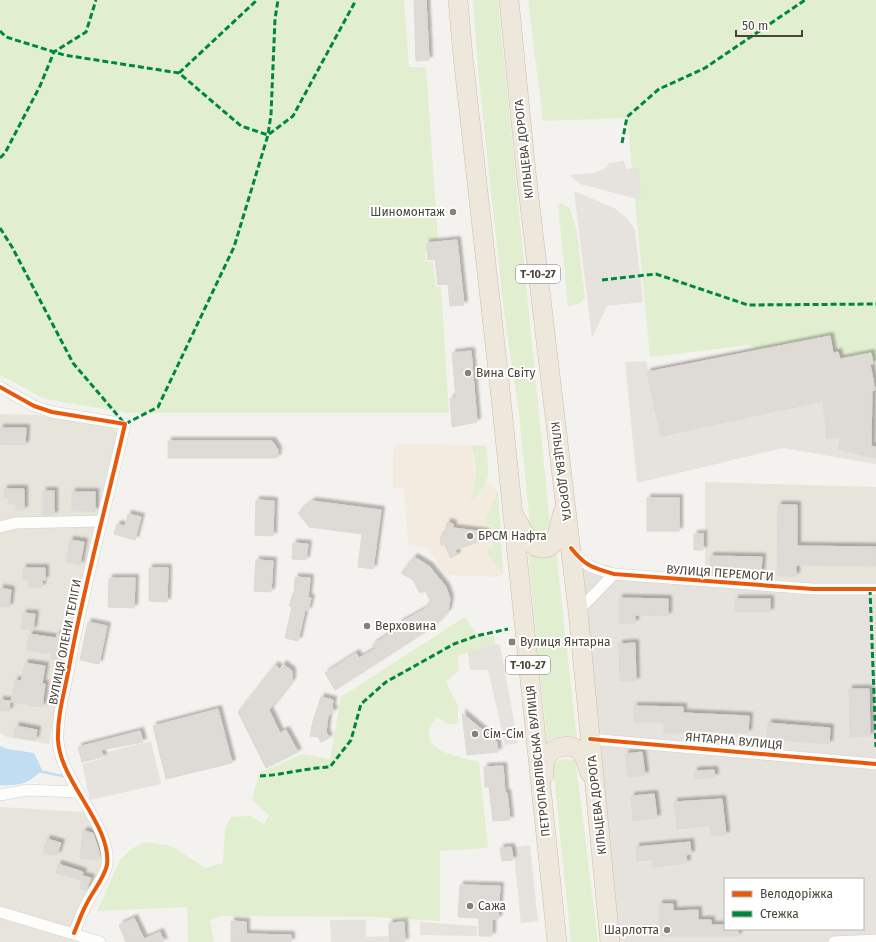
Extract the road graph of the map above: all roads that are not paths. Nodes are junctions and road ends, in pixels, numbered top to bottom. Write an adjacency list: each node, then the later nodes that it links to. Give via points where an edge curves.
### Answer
1 (458, 0): 5 (highway, ПЕТРОПАВЛІВСЬКА ВУЛИЦЯ / Т-10-27)
2 (509, 0): 4 (highway, КІЛЬЦЕВА ДОРОГА / Т-10-27, via 526,172)
3 (0, 387): 6 (street, ВУЛИЦЯ ОЛЕНИ ТЕЛІГИ, via 34,406 52,412 125,424)
4 (565, 505): 5 (highway, via 554,542 542,549 531,543); 8 (highway, КІЛЬЦЕВА ДОРОГА / Т-10-27)
5 (512, 512): 16 (highway, ПЕТРОПАВЛІВСЬКА ВУЛИЦЯ / Т-10-27)
6 (102, 521): 7 (street, via 16,523); 15 (street, ВУЛИЦЯ ОЛЕНИ ТЕЛІГИ, via 79,615 59,722 58,741 62,757)
7 (0, 527)
8 (571, 548): 9 (street, ВУЛИЦЯ ПЕРЕМОГИ, via 581,561 591,568); 11 (highway, КІЛЬЦЕВА ДОРОГА / Т-10-27)
9 (614, 574): 10 (street, ВУЛИЦЯ ПЕРЕМОГИ, via 813,589); 11 (street)
10 (876, 589)
11 (578, 611): 12 (highway, КІЛЬЦЕВА ДОРОГА / Т-10-27)
12 (590, 739): 13 (street, ЯНТАРНА ВУЛИЦЯ); 14 (highway, КІЛЬЦЕВА ДОРОГА / Т-10-27)
13 (876, 764)
14 (594, 785): 16 (highway, via 583,755 576,748 558,747 549,753 545,761); 23 (highway, КІЛЬЦЕВА ДОРОГА / Т-10-27)
15 (77, 792): 17 (street, via 27,790); 19 (street, ВУЛИЦЯ ОЛЕНИ ТЕЛІГИ, via 89,809 107,854 106,866)
16 (542, 793): 22 (highway, ПЕТРОПАВЛІВСЬКА ВУЛИЦЯ / Т-10-27)
17 (0, 795)
18 (0, 912): 19 (street)
19 (74, 933): 21 (street)
20 (876, 940): 24 (street)
21 (100, 942)
22 (557, 942)
23 (610, 942)
24 (834, 942)

